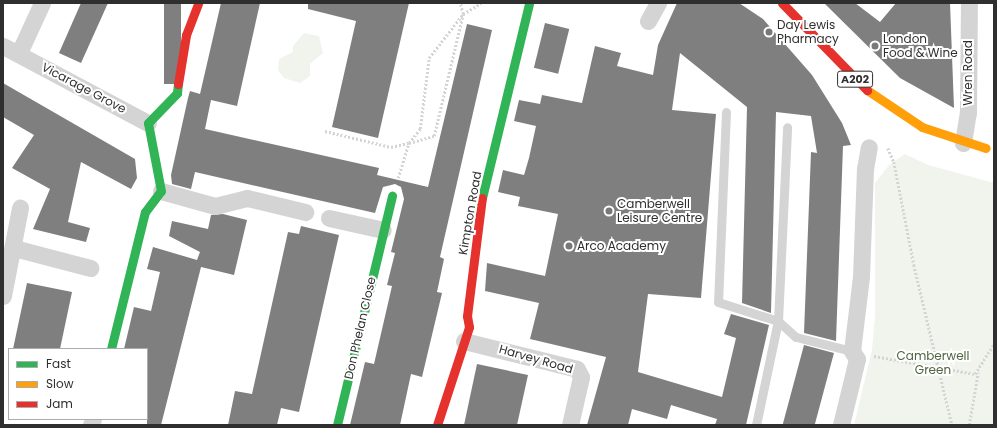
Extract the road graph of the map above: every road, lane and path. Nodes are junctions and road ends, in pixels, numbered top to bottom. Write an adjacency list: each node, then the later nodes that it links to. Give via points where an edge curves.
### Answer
1 (42, 3): 12 (street)
2 (198, 3): 14 (main road, via 186,34 177,93)
3 (460, 3): 9 (path)
4 (481, 3): 9 (path)
5 (529, 3): 32 (main road, Kimpton Road, via 481,202 467,316 470,324)
6 (658, 3): 10 (street)
7 (782, 3): 18 (main road, A202, via 875,98 906,119)
8 (969, 3): 18 (street, Wren Road, via 968,113)
9 (463, 14): 17 (path, via 429,58 420,129); 17 (path, via 434,136)
10 (648, 21)
11 (3, 46): 12 (street, Vicarage Grove)
12 (20, 53): 14 (street, Vicarage Grove)
13 (726, 112): 31 (lane, via 718,302)
14 (148, 123): 22 (main road)
15 (787, 127): 31 (lane)
16 (325, 131): 17 (path, via 391,146)
17 (409, 143): 23 (path)
18 (963, 143): 19 (main road, A202)
19 (990, 146): 21 (main road, A202)
20 (877, 147): 34 (street, via 865,168 861,277); 36 (path, via 889,149 894,162)
21 (994, 156)
22 (161, 191): 25 (street, via 215,206 247,198); 35 (main road, via 144,212)
23 (392, 196): 27 (main road, Don Phelan Close)
24 (20, 208): 28 (street)
25 (305, 212)
26 (329, 218): 27 (street)
27 (383, 230): 38 (main road, Don Phelan Close)
28 (14, 248): 29 (street); 30 (street)
29 (90, 268)
30 (3, 296)
31 (778, 321): 34 (lane, via 796,337); 41 (lane)
32 (464, 341): 39 (main road, Kimpton Road); 40 (street, Harvey Road, via 577,369 581,377)
33 (994, 344): 37 (path)
34 (852, 345): 36 (path); 42 (street, via 857,359)
35 (111, 348)
36 (939, 368): 37 (path); 43 (path)
37 (978, 373): 44 (path)
38 (337, 425)
39 (437, 425)
40 (570, 425)
41 (756, 425)
42 (841, 425)
43 (952, 425)
44 (969, 425)

